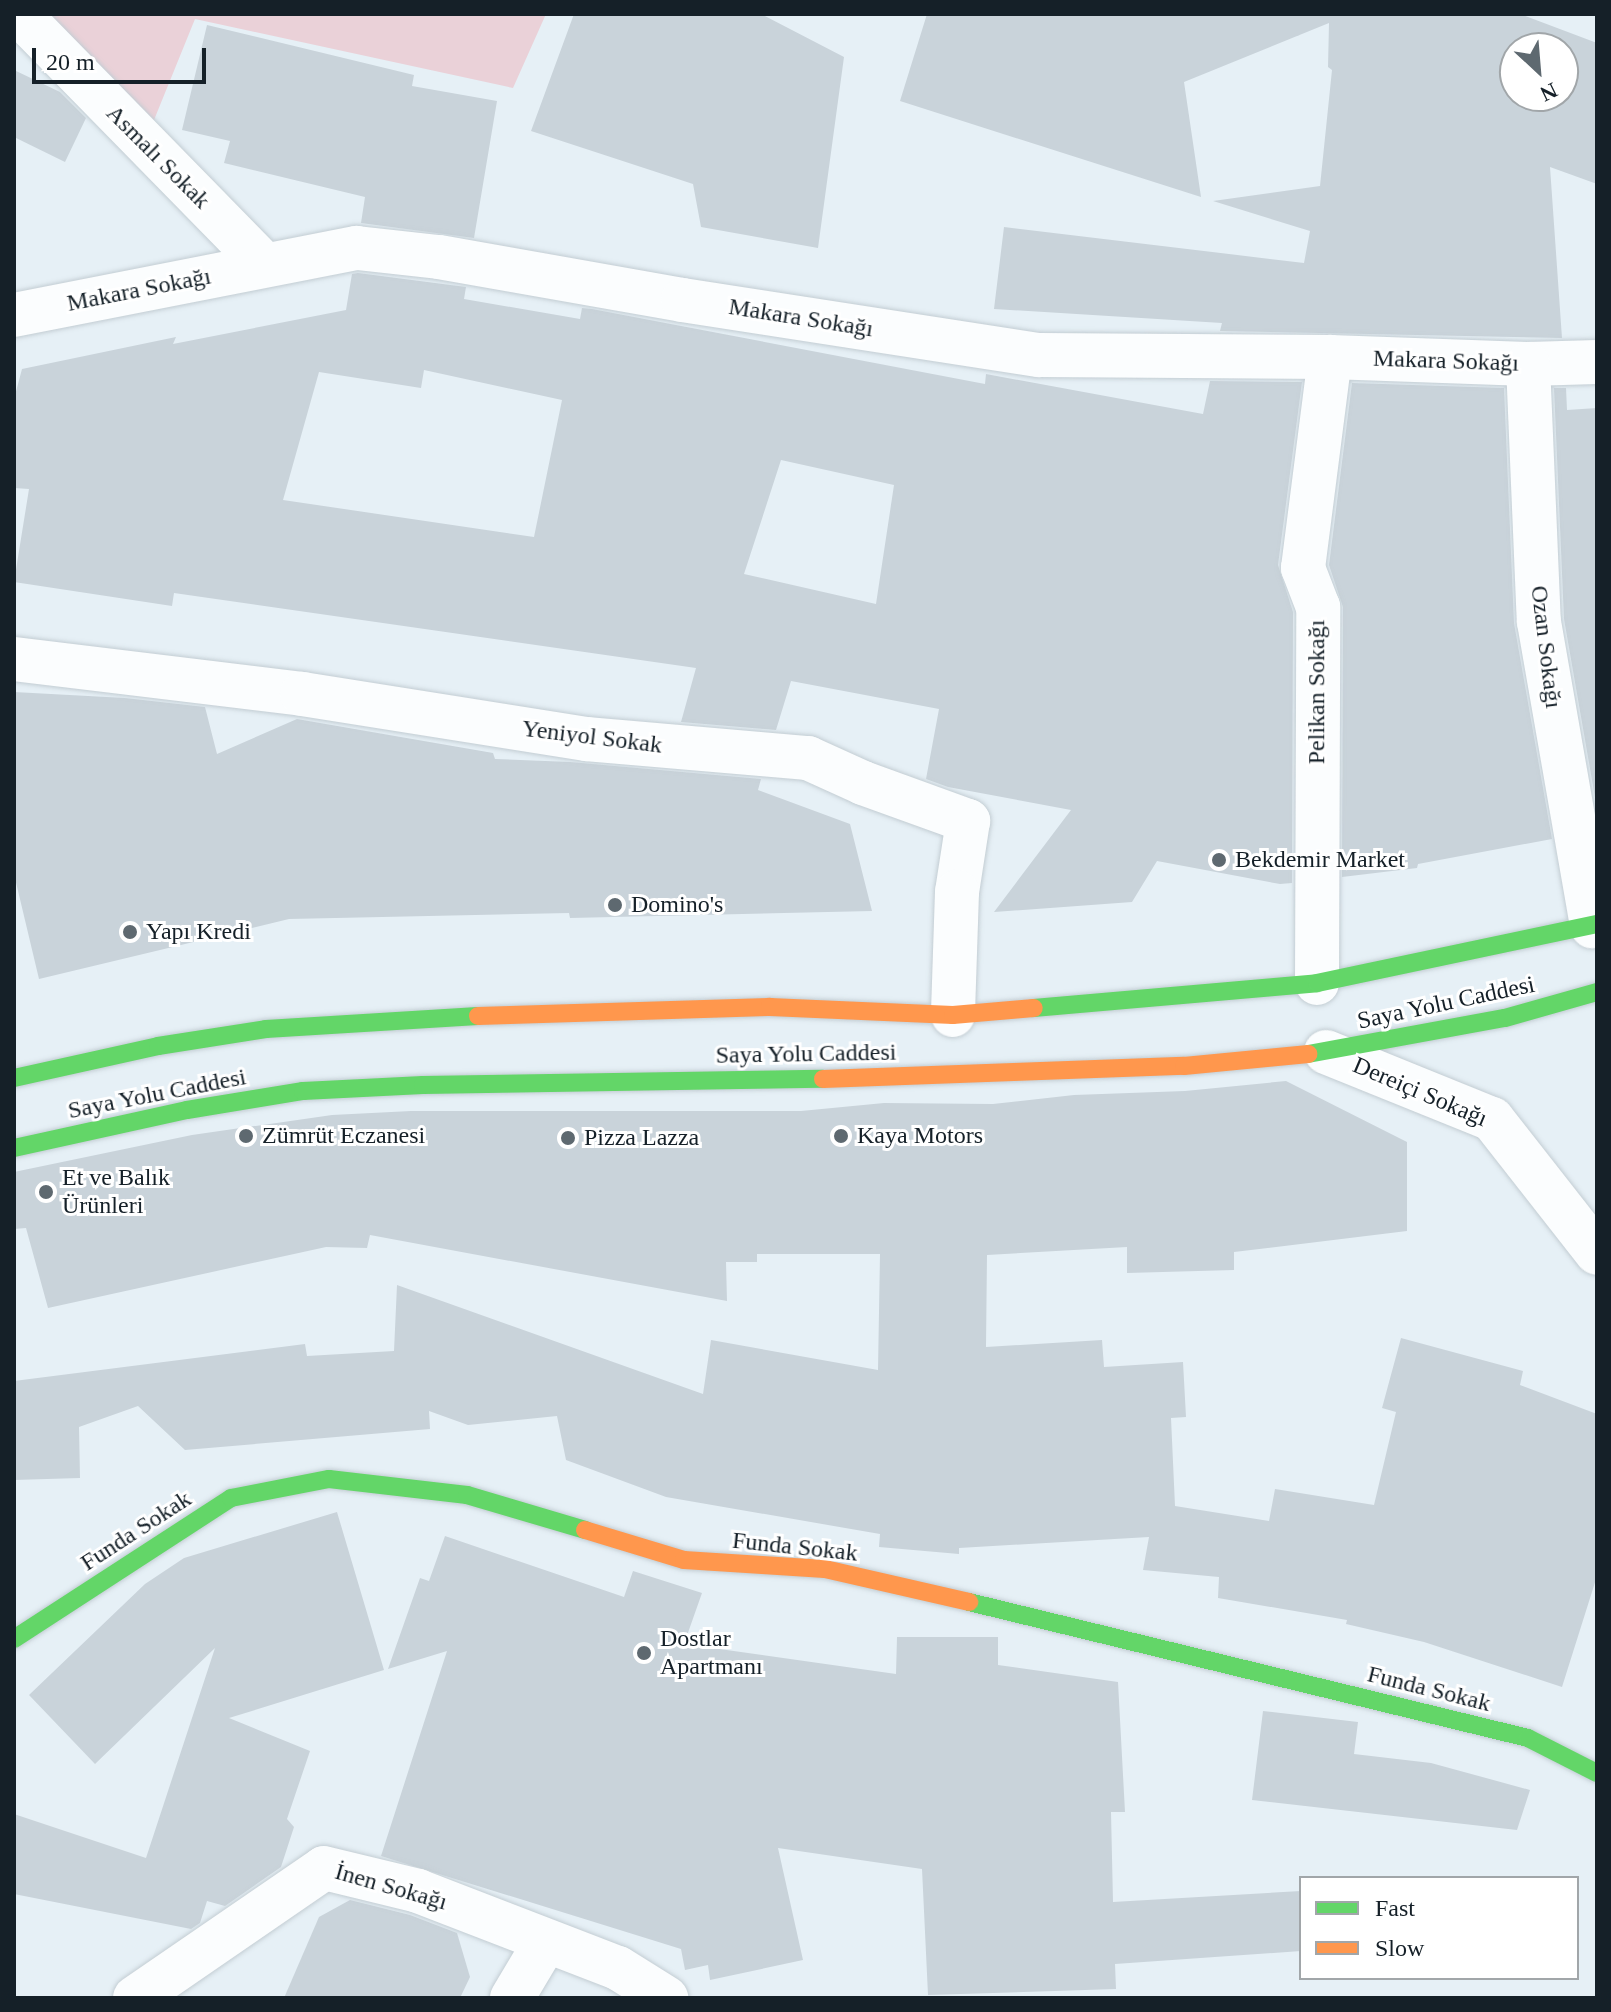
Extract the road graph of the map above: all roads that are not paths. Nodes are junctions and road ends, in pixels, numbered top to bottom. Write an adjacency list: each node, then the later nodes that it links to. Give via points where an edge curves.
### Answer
1 (19, 14): 2 (street, Asmalı Sokak)
2 (265, 265): 3 (street, Makara Sokağı); 4 (street, Makara Sokağı, via 357,248 1039,355)
3 (14, 315)
4 (1330, 357): 6 (street, Makara Sokağı); 9 (street, Pelikan Sokağı, via 1303,568 1318,607)
5 (1597, 362): 6 (street, Makara Sokağı)
6 (1528, 364): 8 (street, Ozan Sokağı, via 1539,622)
7 (14, 659): 11 (street, Yeniyol Sokak, via 302,694 586,739 808,758 968,821 957,892)
8 (1594, 925): 9 (main road, Saya Yolu Caddesi)
9 (1317, 990): 11 (main road, Saya Yolu Caddesi)
10 (1597, 992): 12 (main road, Saya Yolu Caddesi, via 1505,1018)
11 (953, 1015): 13 (main road, Saya Yolu Caddesi, via 770,1007 407,1018 266,1029)
12 (1325, 1045): 14 (main road, Saya Yolu Caddesi, via 1184,1066 303,1091); 15 (street, Dereiçi Sokağı, via 1492,1119)
13 (14, 1078)
14 (14, 1148)
15 (1597, 1253)
16 (14, 1639): 17 (main road, Funda Sokak, via 231,1498 329,1479 467,1495 684,1560 825,1569 1162,1647 1528,1738)
17 (1597, 1773)
18 (546, 1941): 19 (street, İnen Sokağı, via 418,1891 324,1868); 20 (street); 21 (street, İnen Sokağı, via 618,1968)
19 (135, 1998)
20 (512, 1998)
21 (666, 1998)

